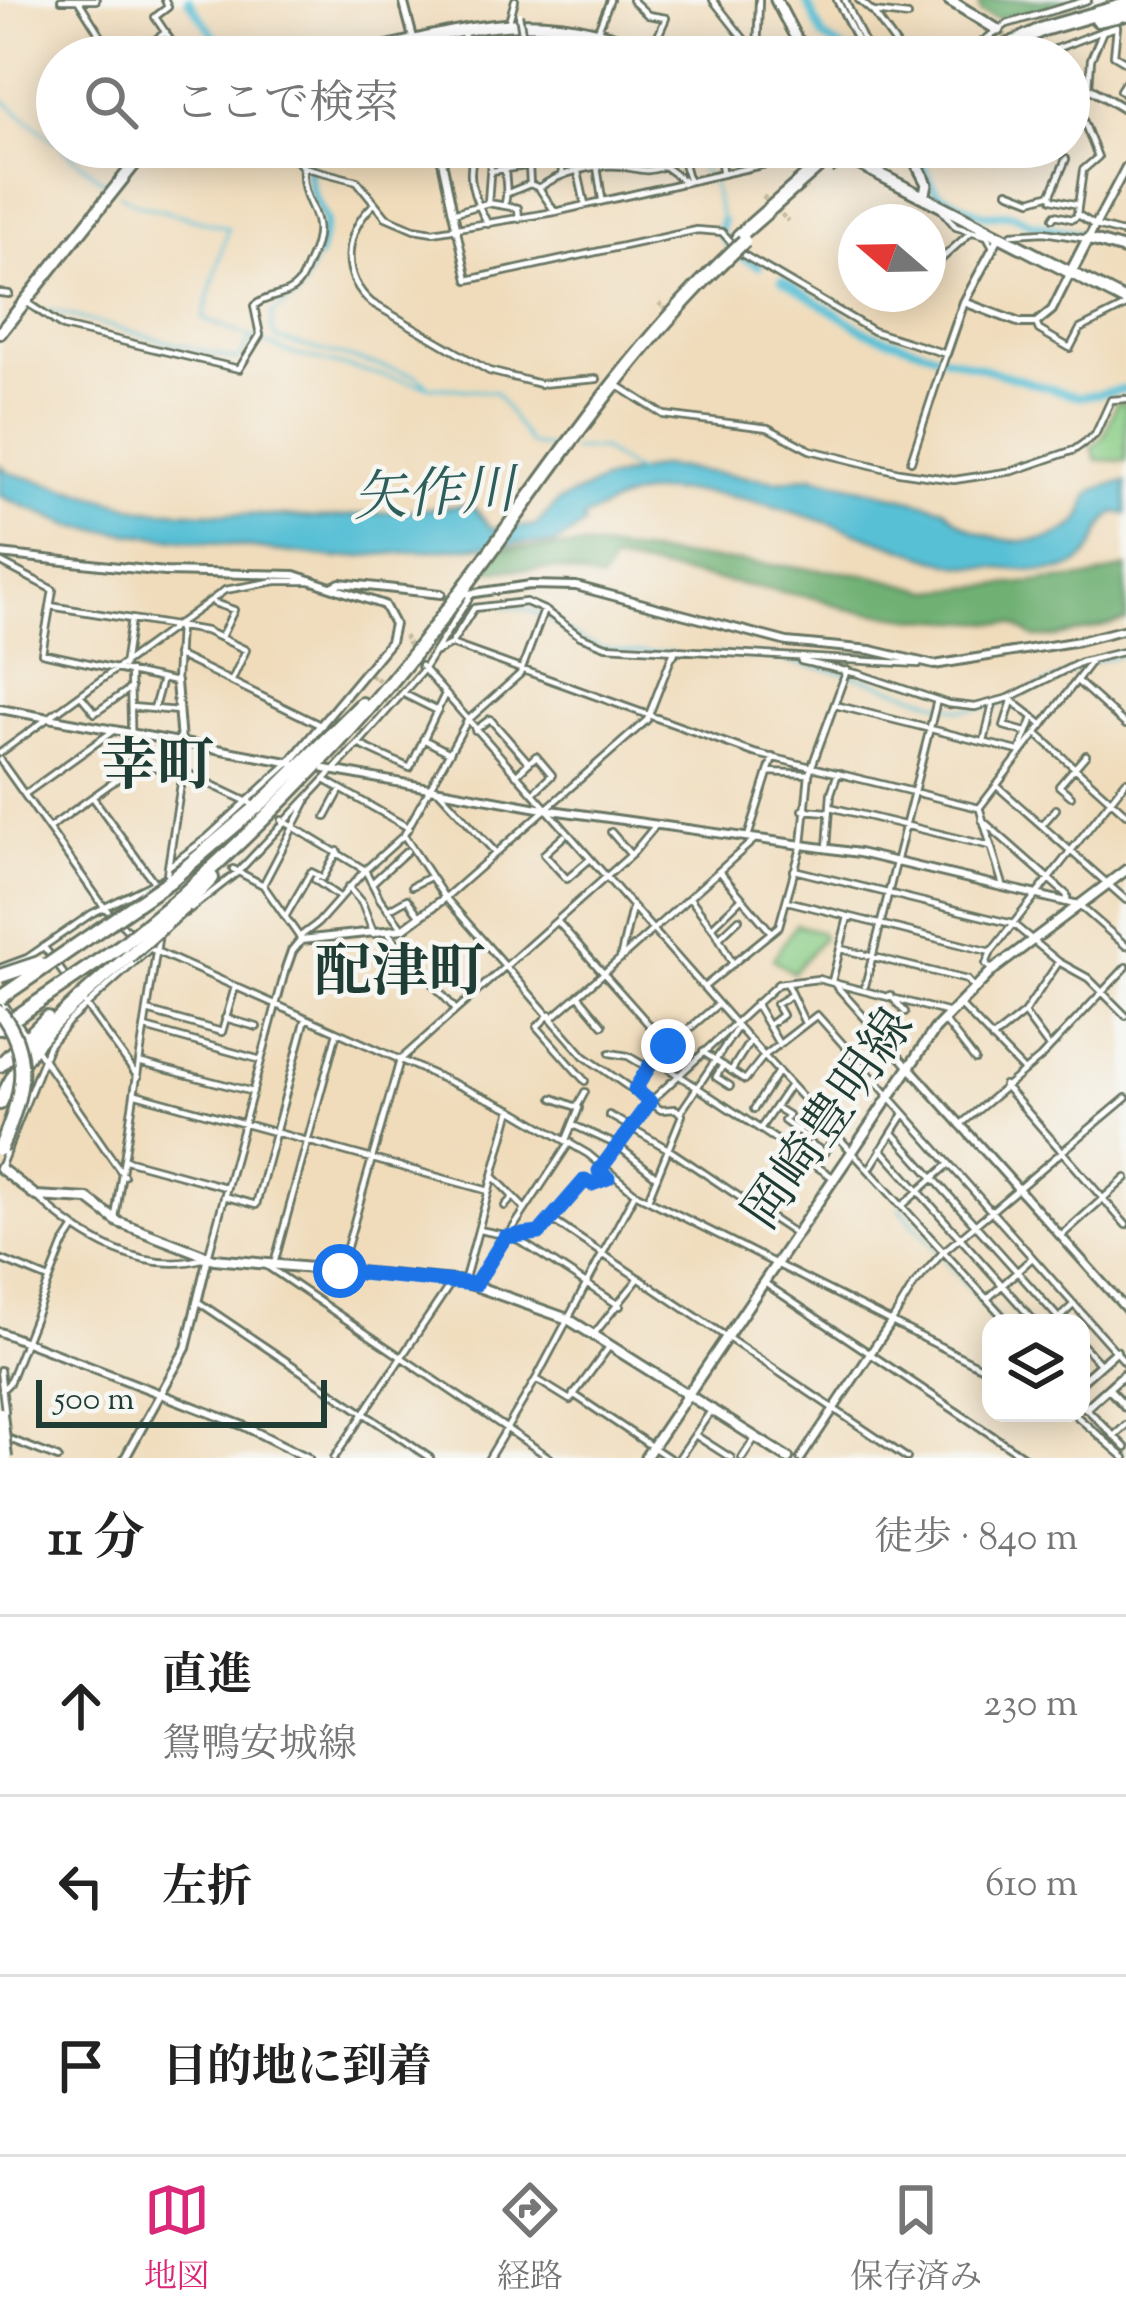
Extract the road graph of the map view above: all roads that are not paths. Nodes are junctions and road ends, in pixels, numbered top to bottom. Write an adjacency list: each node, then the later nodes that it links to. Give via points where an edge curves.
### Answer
1 (61, 0): 15 (street)
2 (96, 0): 15 (street)
3 (165, 0): 23 (street, via 155,17)
4 (403, 0): 28 (street)
5 (517, 0): 19 (street); 19 (street)
6 (610, 0): 20 (street)
7 (632, 0): 34 (street, via 665,18)
8 (713, 0): 35 (street)
9 (759, 0): 36 (street)
10 (776, 0): 37 (main road)
11 (841, 0): 38 (street)
12 (859, 0): 17 (street)
13 (949, 0): 21 (main road)
14 (1088, 0): 21 (street)
15 (78, 1): 25 (street)
16 (1126, 9): 41 (highway); 42 (highway)
17 (873, 12): 18 (street); 39 (street)
18 (908, 16)
19 (514, 18): 20 (highway); 29 (highway); 31 (street, bridge)
20 (598, 31): 33 (highway)
21 (999, 31): 40 (street)
22 (1103, 31): 43 (street); 44 (street, via 1118,27 1114,55); 46 (street)
23 (166, 32): 26 (street); 27 (street)
24 (464, 35): 30 (highway); 32 (highway, via 515,26)
25 (100, 36)
26 (160, 36)
27 (169, 36)
28 (413, 36)
29 (455, 36)
30 (460, 36)
31 (522, 36)
32 (593, 36)
33 (609, 36)
34 (659, 36)
35 (741, 36)
36 (756, 36)
37 (795, 36)
38 (856, 36)
39 (890, 36)
40 (992, 36)
41 (1028, 36)
42 (1050, 36)
43 (1089, 36)
44 (1126, 62)
45 (1126, 81): 47 (street)
46 (1090, 88): 48 (street)
47 (1126, 96)
48 (1126, 110)
49 (1090, 137): 50 (street, via 1098,157)
50 (1090, 164)
51 (1126, 167): 104 (street)
52 (128, 168): 119 (highway)
53 (303, 168): 117 (street, via 317,242 299,283 254,306 260,335 239,369 63,328)
54 (307, 168): 93 (street, via 357,181)
55 (444, 168): 105 (street)
56 (472, 168): 96 (street)
57 (491, 168): 77 (street)
58 (514, 168): 76 (street)
59 (526, 168): 83 (street)
60 (562, 168): 80 (street)
61 (575, 168): 79 (street)
62 (594, 168): 79 (street)
63 (598, 168): 90 (street)
64 (617, 168): 65 (street)
65 (660, 168)
66 (670, 168): 81 (street)
67 (684, 168): 81 (street)
68 (722, 168): 78 (street)
69 (738, 168): 78 (street)
70 (815, 168): 126 (highway, bridge, via 706,273 598,400)
71 (854, 168): 88 (highway)
72 (879, 168): 88 (highway)
73 (919, 168): 88 (main road)
74 (1062, 168): 89 (street)
75 (1085, 168): 95 (street)
76 (502, 170): 77 (street); 82 (street)
77 (491, 171): 84 (street)
78 (722, 171): 81 (street)
79 (578, 172): 80 (street); 94 (street)
80 (563, 176): 85 (street)
81 (686, 179): 90 (street)
82 (506, 183): 84 (street); 87 (street)
83 (530, 184): 85 (street); 87 (street)
84 (490, 185): 91 (street)
85 (538, 188): 98 (street)
86 (1009, 191): 89 (street, via 1031,200)
87 (508, 193): 92 (street)
88 (925, 194): 108 (highway); 112 (highway)
89 (1051, 194): 95 (street)
90 (602, 200): 94 (street)
91 (488, 203): 92 (street); 96 (street)
92 (505, 203): 102 (street, via 518,208)
93 (373, 205): 105 (street, via 414,229); 121 (street, via 348,248 372,303 489,371 544,384)
94 (585, 205): 98 (street)
95 (1078, 205): 99 (street)
96 (478, 206): 97 (street); 103 (street)
97 (456, 212)
98 (555, 212): 102 (street)
99 (1078, 216): 101 (street); 104 (street)
100 (946, 217): 106 (street)
101 (1053, 218)
102 (519, 219): 103 (street)
103 (488, 224): 105 (street)
104 (1096, 226): 107 (street); 109 (street)
105 (457, 231): 120 (street, via 468,280 697,230 722,232 742,254 873,331)
106 (970, 233): 108 (street); 111 (street)
107 (1126, 234)
108 (1002, 239): 109 (street, via 1044,232); 112 (highway); 116 (street)
109 (1088, 239): 110 (main road); 112 (main road)
110 (1126, 250)
111 (946, 255)
112 (1072, 271): 115 (highway); 118 (street)
113 (0, 293): 114 (street)
114 (9, 294)
115 (1126, 301): 118 (street, via 1081,329 1070,348)
116 (964, 302): 118 (street); 120 (street)
117 (29, 304)
118 (1036, 323)
119 (0, 329)
120 (946, 354): 124 (street)
121 (594, 378)
122 (624, 389): 123 (street, via 664,415 768,428 810,450 954,480 1074,450 1095,435 1112,400)
123 (1126, 399)
124 (911, 461)
125 (0, 558): 127 (street); 132 (street, via 53,590)
126 (470, 574): 260 (highway, via 294,781); 260 (highway, via 385,690 299,785)
127 (316, 580): 128 (street); 135 (street, via 230,587)
128 (332, 587): 129 (street); 137 (street, via 384,605)
129 (441, 594)
130 (470, 594): 142 (street); 147 (street, via 576,586 788,642 872,650)
131 (214, 603): 139 (street, via 233,610)
132 (50, 606): 134 (street); 149 (street, via 42,653)
133 (544, 610): 140 (street, via 526,602 474,608); 143 (street, via 606,646); 150 (street)
134 (131, 619): 135 (street); 149 (street)
135 (179, 627): 139 (street); 144 (street); 149 (street)
136 (1126, 629): 147 (street)
137 (394, 631): 138 (street); 175 (street)
138 (404, 636)
139 (221, 637): 155 (street, via 246,650)
140 (451, 644): 142 (street); 150 (street)
141 (1126, 651): 146 (street)
142 (436, 652): 148 (street)
143 (674, 652): 145 (street); 169 (street)
144 (177, 656): 154 (street); 155 (street)
145 (796, 659): 147 (street); 151 (street)
146 (1093, 659): 153 (street); 160 (street)
147 (919, 664)
148 (422, 668): 157 (street); 159 (street)
149 (124, 669): 152 (street); 156 (street); 158 (street)
150 (522, 669): 169 (street); 172 (street)
151 (847, 670): 161 (street); 163 (street)
152 (162, 679): 154 (street); 166 (street)
153 (1077, 681): 173 (street); 174 (street)
154 (176, 682): 167 (street)
155 (231, 682): 175 (street)
156 (130, 688): 158 (street, via 95,713); 164 (street)
157 (402, 693): 168 (street); 185 (street)
158 (81, 696): 171 (street)
159 (444, 697): 168 (street); 172 (street)
160 (1011, 699): 162 (street); 170 (street); 179 (street, via 1004,726)
161 (937, 700): 162 (street); 176 (street)
162 (993, 704): 184 (street)
163 (835, 705): 176 (street); 197 (street)
164 (131, 707): 166 (street); 180 (street)
165 (0, 709): 171 (street)
166 (154, 709): 167 (street)
167 (178, 711): 183 (street)
168 (438, 711): 182 (street)
169 (650, 715): 190 (street); 217 (street)
170 (1033, 717): 173 (street); 179 (street)
171 (50, 719): 177 (street); 189 (street)
172 (467, 721): 178 (street); 187 (street)
173 (1043, 725): 181 (street)
174 (1126, 725)
175 (322, 726): 191 (street)
176 (930, 728): 184 (street); 208 (street)
177 (113, 730): 180 (street); 209 (street)
178 (476, 730): 192 (street, via 490,719); 201 (street)
179 (1025, 732): 186 (street)
180 (132, 733): 183 (street); 193 (street)
181 (1037, 734): 186 (street); 195 (street)
182 (423, 740): 187 (street); 194 (street)
183 (181, 742): 191 (street); 198 (street)
184 (984, 742): 186 (street)
185 (358, 744): 194 (street); 196 (street)
186 (1021, 752): 205 (street)
187 (450, 753): 207 (street)
188 (1086, 755): 195 (street)
189 (0, 757): 209 (street)
190 (773, 757): 197 (street); 199 (street)
191 (293, 763): 215 (street)
192 (529, 763): 201 (street); 210 (street, via 536,757 552,775)
193 (132, 767): 198 (street); 211 (street)
194 (410, 768): 204 (street)
195 (1075, 768): 212 (street, via 1059,786); 214 (street)
196 (330, 770): 202 (street); 204 (street)
197 (810, 770): 199 (street); 200 (street); 219 (street)
198 (183, 771): 215 (street); 260 (street)
199 (769, 772): 234 (street)
200 (838, 773): 208 (street); 220 (street)
201 (515, 775): 210 (street)
202 (325, 779): 206 (street); 213 (street)
203 (1126, 781): 214 (street)
204 (403, 783): 207 (street)
205 (997, 786): 216 (street); 227 (street)
206 (341, 789): 222 (street); 230 (street)
207 (434, 789): 217 (street); 230 (street); 241 (street)
208 (914, 792): 216 (street); 226 (street)
209 (25, 794): 229 (street)
210 (532, 794): 217 (street)
211 (93, 796): 229 (street); 254 (street)
212 (1071, 796)
213 (308, 798): 223 (street); 228 (street)
214 (1110, 800): 221 (street); 240 (street)
215 (250, 803): 260 (street, via 195,850)
216 (979, 808): 224 (street)
217 (544, 809): 225 (street); 232 (street); 241 (street)
218 (1057, 809): 227 (street)
219 (803, 810): 220 (street); 235 (street)
220 (830, 810): 226 (street); 237 (street)
221 (1126, 814)
222 (326, 817)
223 (283, 820): 228 (street); 245 (street)
224 (982, 820): 236 (street); 253 (street)
225 (656, 825): 234 (street); 242 (street)
226 (905, 825): 236 (street); 244 (street)
227 (1042, 825): 240 (street)
228 (295, 826): 239 (street); 257 (street)
229 (49, 828): 274 (street)
230 (409, 828): 233 (street)
231 (610, 832): 242 (street)
232 (566, 834): 243 (street); 243 (street, via 544,854 567,879)
233 (404, 836): 238 (street); 246 (street)
234 (752, 839): 235 (street); 249 (street)
235 (801, 845): 237 (street); 247 (street)
236 (990, 846): 258 (street)
237 (827, 848): 244 (street)
238 (409, 849): 251 (street); 255 (street)
239 (338, 851): 246 (street); 250 (street)
240 (1071, 851): 253 (street); 256 (street)
241 (496, 853): 266 (street)
242 (631, 855): 252 (street)
243 (589, 860): 252 (street)
244 (897, 861): 258 (street); 262 (street)
245 (236, 870): 257 (street); 292 (street)
246 (365, 870): 255 (street); 261 (street)
247 (794, 870): 262 (street); 270 (street)
248 (1126, 870): 256 (main road, 岡崎豊明線)
249 (719, 871): 267 (street); 268 (street)
250 (317, 875): 265 (street); 278 (street, via 311,872)
251 (429, 878): 259 (street); 266 (street)
252 (605, 878): 277 (street); 282 (street)
253 (1048, 879): 263 (street); 271 (street)
254 (154, 882): 260 (street); 274 (street)
255 (372, 883): 264 (street)
256 (1107, 884): 269 (street); 273 (main road, 岡崎豊明線)
257 (263, 885): 278 (street)
258 (1003, 885): 263 (street)
259 (412, 886)
260 (174, 887): 275 (highway, bridge); 292 (street); 299 (highway, bridge)
261 (348, 887): 265 (street); 272 (street)
262 (889, 892): 283 (street); 284 (street)
263 (1037, 893): 271 (street); 283 (street)
264 (378, 895): 272 (street); 276 (street)
265 (339, 897): 293 (street)
266 (446, 897): 280 (street); 306 (street)
267 (689, 897): 286 (street); 288 (street)
268 (742, 898): 286 (street); 289 (street)
269 (1126, 900)
270 (786, 901): 279 (street); 289 (street)
271 (1067, 902): 273 (street)
272 (362, 903): 291 (street)
273 (1079, 905): 295 (main road, 岡崎豊明線); 297 (street)
274 (104, 907): 296 (street); 300 (street)
275 (135, 908): 310 (highway, bridge, via 50,958); 329 (highway, bridge)
276 (388, 910): 280 (street, via 406,899); 287 (street)
277 (631, 912): 285 (street); 288 (street); 303 (street)
278 (285, 916): 293 (street)
279 (848, 917): 284 (street); 298 (street)
280 (422, 918): 287 (street)
281 (740, 919): 294 (street)
282 (556, 921): 306 (street); 312 (street)
283 (1013, 924): 295 (street); 301 (street)
284 (881, 925): 301 (street); 302 (street)
285 (617, 926)
286 (712, 927): 294 (street)
287 (403, 929): 290 (street)
288 (652, 930): 303 (street); 316 (street)
289 (770, 932): 305 (street)
290 (388, 933): 291 (street); 328 (street)
291 (374, 934): 293 (street)
292 (158, 936): 300 (street)
293 (300, 938): 308 (street)
294 (719, 938): 305 (street)
295 (1033, 939): 304 (street); 309 (main road, 岡崎豊明線)
296 (44, 946): 310 (street); 311 (street)
297 (1126, 946)
298 (841, 949): 302 (street); 313 (street)
299 (122, 951): 329 (highway); 363 (highway); 387 (highway, via 43,1031)
300 (152, 952): 315 (street); 323 (street); 330 (street)
301 (991, 952): 309 (street, via 986,964)
302 (873, 957): 317 (street); 318 (street)
303 (620, 959): 312 (street)
304 (1059, 962): 319 (street); 332 (street)
305 (733, 964): 316 (street)
306 (508, 965): 328 (street); 333 (street)
307 (1126, 967): 319 (street)
308 (286, 968): 327 (street)
309 (993, 970): 318 (main road, 岡崎豊明線)
310 (0, 972)
311 (63, 973)
312 (603, 974): 320 (street); 349 (street)
313 (832, 981): 314 (street); 317 (street); 365 (street)
314 (786, 983): 321 (street); 325 (street)
315 (236, 987): 327 (street); 336 (street)
316 (704, 988): 324 (street)
317 (865, 988): 322 (street)
318 (974, 988): 326 (main road, 岡崎豊明線)
319 (1103, 992): 335 (street); 351 (street)
320 (578, 995): 333 (street); 339 (street)
321 (791, 995): 338 (street); 341 (street)
322 (890, 995): 331 (street); 334 (street)
323 (85, 1004): 355 (street); 371 (street)
324 (718, 1004): 340 (street); 349 (street)
325 (755, 1004): 340 (street); 341 (street)
326 (958, 1004): 334 (main road, 岡崎豊明線); 345 (street)
327 (276, 1005): 337 (street); 358 (street)
328 (456, 1010): 359 (street)
329 (1, 1011): 410 (highway, bridge, via 23,1065)
330 (148, 1011): 336 (street, via 222,1032); 343 (street)
331 (905, 1012)
332 (1024, 1013): 345 (street); 351 (street)
333 (552, 1015): 372 (street, via 537,1027); 378 (street, via 584,1056)
334 (947, 1016): 361 (street); 365 (main road, 岡崎豊明線)
335 (1126, 1016)
336 (225, 1018): 342 (street)
337 (306, 1018): 344 (street); 402 (street)
338 (805, 1023): 347 (street); 383 (street, via 817,1015)
339 (603, 1025)
340 (736, 1025): 346 (street); 352 (street); 360 (street)
341 (768, 1026): 347 (street)
342 (257, 1027)
343 (145, 1028): 358 (street); 362 (street)
344 (338, 1032): 359 (street); 406 (street)
345 (992, 1039): 367 (street)
346 (750, 1041): 354 (street); 368 (street)
347 (779, 1044): 354 (street)
348 (35, 1046): 355 (street)
349 (668, 1046): 357 (street)
350 (620, 1048): 356 (street)
351 (1050, 1048): 367 (street)
352 (703, 1052): 360 (street); 370 (street)
353 (610, 1053): 356 (street)
354 (764, 1056): 368 (street, via 745,1080); 369 (street)
355 (42, 1057): 421 (street); 424 (street)
356 (628, 1057): 366 (street)
357 (654, 1059): 366 (street); 370 (street)
358 (261, 1060): 379 (street)
359 (400, 1060): 390 (street); 416 (street)
360 (715, 1060): 364 (street); 377 (street)
361 (975, 1060)
362 (140, 1062): 371 (street); 379 (street)
363 (0, 1065)
364 (723, 1065): 368 (street); 375 (street, via 716,1077)
365 (909, 1067): 383 (main road, 岡崎豊明線); 398 (street)
366 (648, 1068): 378 (street)
367 (1022, 1069): 374 (street)
368 (731, 1071)
369 (778, 1072): 373 (street); 381 (street)
370 (679, 1074): 377 (street); 386 (street)
371 (138, 1077): 382 (street)
372 (585, 1081)
373 (790, 1085): 388 (street); 413 (street)
374 (1004, 1085): 398 (street); 414 (street)
375 (730, 1086)
376 (756, 1086): 381 (street)
377 (698, 1087): 393 (street); 400 (street)
378 (635, 1089): 386 (street)
379 (253, 1092): 396 (street)
380 (585, 1092): 389 (street)
381 (764, 1093): 388 (street); 391 (street)
382 (136, 1094): 396 (street); 417 (street)
383 (890, 1095): 394 (street); 413 (main road, 岡崎豊明線)
384 (553, 1098): 389 (street)
385 (1126, 1098): 414 (street)
386 (650, 1102): 393 (street); 399 (street)
387 (0, 1103)
388 (777, 1105): 400 (street); 401 (street)
389 (577, 1107): 397 (street)
390 (511, 1109): 407 (street); 423 (street)
391 (754, 1109)
392 (808, 1113): 401 (street)
393 (680, 1114): 411 (street)
394 (904, 1114): 403 (street); 418 (street)
395 (609, 1115): 399 (street)
396 (244, 1124): 402 (street); 429 (street)
397 (573, 1125): 407 (street); 409 (street)
398 (959, 1125): 430 (street)
399 (630, 1126): 409 (street); 411 (street)
400 (760, 1129): 420 (street)
401 (797, 1131): 404 (street)
402 (276, 1132): 406 (street); 435 (street, via 256,1205)
403 (893, 1132): 412 (street); 427 (street)
404 (805, 1136)
405 (833, 1140): 415 (street)
406 (308, 1141): 416 (street); 460 (street)
407 (568, 1141): 419 (street); 441 (street)
408 (811, 1144): 415 (street)
409 (617, 1145): 419 (street); 425 (street)
410 (0, 1149)
411 (668, 1149): 425 (street); 449 (street)
412 (881, 1149): 422 (street); 432 (street)
413 (852, 1151): 422 (street); 426 (main road, 岡崎豊明線)
414 (1060, 1151): 430 (street); 438 (street)
415 (825, 1153): 420 (street)
416 (371, 1159): 431 (street); 461 (street)
417 (126, 1160): 424 (street); 429 (street)
418 (949, 1164): 427 (street); 442 (street)
419 (602, 1166): 433 (street); 444 (street, via 608,1178 585,1180)
420 (816, 1166): 426 (street)
421 (0, 1168): 434 (main road)
422 (870, 1168): 439 (street)
423 (493, 1175): 431 (street); 436 (street)
424 (124, 1176): 443 (street)
425 (657, 1177): 437 (street)
426 (834, 1178): 449 (main road, 岡崎豊明線)
427 (933, 1178): 432 (street); 445 (street)
428 (1126, 1178): 438 (street)
429 (226, 1187): 435 (street)
430 (1018, 1188): 442 (street); 450 (street)
431 (489, 1191): 448 (street)
432 (918, 1191): 439 (street); 453 (street)
433 (634, 1193): 437 (street); 455 (street)
434 (36, 1196): 443 (main road, via 88,1199); 447 (street)
435 (224, 1196): 456 (street)
436 (514, 1197): 440 (street); 441 (street)
437 (648, 1199): 459 (street)
438 (1102, 1199): 446 (street); 450 (street)
439 (902, 1205): 454 (street)
440 (505, 1206)
441 (525, 1209): 451 (street)
442 (991, 1210): 445 (street); 457 (street)
443 (115, 1218): 456 (main road)
444 (552, 1220): 452 (street, via 539,1233); 455 (street)
445 (975, 1225): 453 (street); 462 (street)
446 (1126, 1225)
447 (74, 1228): 456 (street, via 163,1264); 464 (street)
448 (479, 1230): 451 (street); 467 (street)
449 (795, 1234): 459 (main road, 岡崎豊明線)
450 (1061, 1236): 474 (street)
451 (505, 1237): 452 (street); 467 (street)
452 (514, 1237): 469 (street)
453 (959, 1238): 454 (street); 468 (street)
454 (944, 1251): 470 (street); 480 (street)
455 (603, 1254): 463 (street); 469 (street)
456 (208, 1257): 460 (main road); 471 (street)
457 (1033, 1258): 462 (street); 472 (street)
458 (0, 1259): 464 (street)
459 (777, 1262): 466 (main road, 岡崎豊明線); 480 (street)
460 (270, 1265): 461 (main road); 489 (street)
461 (340, 1271): 465 (main road)
462 (1018, 1271): 468 (street); 477 (street)
463 (639, 1278): 473 (street); 483 (street)
464 (49, 1279): 484 (street)
465 (452, 1281): 467 (main road); 489 (street)
466 (764, 1282): 483 (main road, 岡崎豊明線); 488 (street)
467 (470, 1283): 479 (main road)
468 (1002, 1284): 470 (street); 476 (street)
469 (586, 1285): 473 (street); 479 (street)
470 (987, 1299): 475 (street)
471 (196, 1301): 501 (street, via 186,1348); 509 (street)
472 (1074, 1304): 478 (street); 486 (street)
473 (620, 1306): 482 (street)
474 (1126, 1309)
475 (1001, 1314)
476 (1028, 1314)
477 (1053, 1314)
478 (1066, 1314)
479 (568, 1318): 482 (main road); 495 (street)
480 (892, 1321): 488 (street); 491 (street)
481 (0, 1332): 484 (street)
482 (594, 1334): 485 (main road)
483 (727, 1337): 500 (main road, 岡崎豊明線); 506 (street)
484 (25, 1341): 499 (street); 501 (street)
485 (609, 1347): 500 (main road); 502 (street)
486 (1116, 1351): 490 (street); 492 (street)
487 (1090, 1353): 490 (street)
488 (870, 1354): 506 (street); 538 (street)
489 (400, 1358): 509 (street); 512 (street)
490 (1101, 1365): 494 (street)
491 (982, 1367)
492 (1126, 1367): 496 (street)
493 (0, 1370): 499 (street)
494 (1090, 1373)
495 (536, 1378): 502 (street, via 570,1400); 512 (street)
496 (1119, 1378): 497 (street); 498 (street)
497 (1126, 1386)
498 (1108, 1388): 503 (street); 504 (street)
499 (2, 1390): 517 (street)
500 (689, 1393): 505 (main road); 518 (main road, 岡崎豊明線)
501 (160, 1394): 524 (street); 525 (street)
502 (574, 1394): 518 (street)
503 (1090, 1401)
504 (1126, 1407)
505 (712, 1408): 514 (street); 516 (main road)
506 (834, 1409): 536 (street); 537 (street)
507 (1090, 1413): 515 (street)
508 (0, 1414): 523 (highway, bridge)
509 (363, 1414): 526 (street); 527 (street)
510 (1085, 1422): 520 (street)
511 (1126, 1425): 515 (street)
512 (508, 1430): 528 (street); 529 (street)
513 (0, 1435): 517 (street)
514 (694, 1435): 532 (street); 533 (street)
515 (1114, 1436): 519 (street)
516 (756, 1437): 521 (main road); 534 (street)
517 (8, 1438): 522 (street); 523 (street)
518 (652, 1447): 530 (main road, 岡崎豊明線); 531 (street)
519 (1126, 1448)
520 (1117, 1449): 539 (street); 540 (street)
521 (776, 1455): 535 (main road)
522 (54, 1457)
523 (8, 1458)
524 (125, 1458)
525 (308, 1458)
526 (334, 1458)
527 (430, 1458)
528 (489, 1458)
529 (550, 1458)
530 (645, 1458)
531 (669, 1458)
532 (679, 1458)
533 (731, 1458)
534 (742, 1458)
535 (788, 1458)
536 (801, 1458)
537 (907, 1458)
538 (1026, 1458)
539 (1111, 1458)
540 (1125, 1458)

